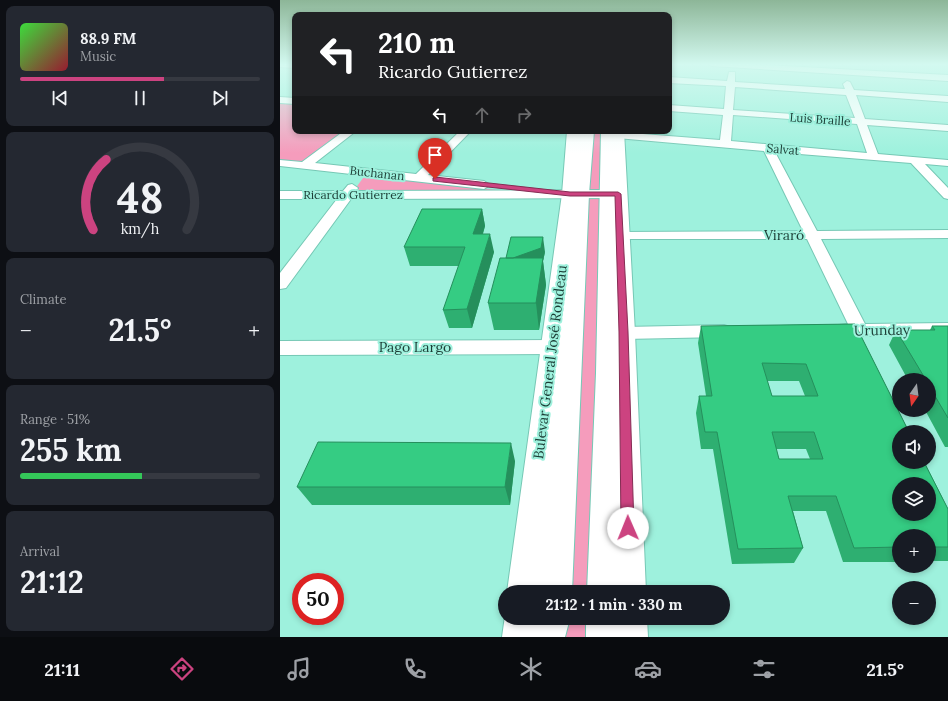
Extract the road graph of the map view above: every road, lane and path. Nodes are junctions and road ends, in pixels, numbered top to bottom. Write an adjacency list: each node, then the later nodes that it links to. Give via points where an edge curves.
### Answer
1 (850, 93): 7 (street)
2 (730, 94): 6 (street)
3 (862, 94): 4 (street)
4 (948, 99)
5 (672, 108): 6 (street, Luis Braille)
6 (728, 112): 7 (street, Luis Braille); 14 (street)
7 (861, 122): 8 (street, Luis Braille); 16 (street)
8 (948, 128)
9 (347, 134): 20 (street)
10 (463, 134): 22 (street)
11 (578, 134): 26 (main road, Bulevar General José Rondeau)
12 (614, 134): 27 (main road)
13 (632, 134): 14 (street, Salvat)
14 (725, 144): 15 (street, Salvat)
15 (768, 148): 16 (street, Salvat); 29 (street)
16 (874, 157): 17 (street, Salvat)
17 (914, 160): 19 (street, Salvat); 28 (street)
18 (280, 163): 20 (street, Buchanan)
19 (948, 163)
20 (304, 166): 21 (street, Buchanan)
21 (364, 172): 22 (street, Buchanan); 25 (street)
22 (420, 178): 23 (street, Buchanan)
23 (525, 192): 25 (street, Ricardo Gutierrez); 26 (street, Ricardo Gutierrez)
24 (280, 194): 25 (street, Ricardo Gutierrez)
25 (348, 194): 32 (street)
26 (576, 194): 27 (street, Ricardo Gutierrez); 39 (main road, Bulevar General José Rondeau); 43 (main road, Bulevar General José Rondeau)
27 (613, 194): 31 (main road); 41 (main road)
28 (948, 194)
29 (811, 234): 30 (street, Viraró); 31 (street, Viraró); 36 (street)
30 (948, 234)
31 (620, 236): 33 (main road)
32 (280, 284)
33 (621, 294): 38 (main road); 41 (main road)
34 (948, 329): 36 (street, Urunday)
35 (820, 330): 36 (street, Urunday)
36 (860, 330)
37 (742, 331): 38 (street)
38 (624, 332): 45 (main road)
39 (551, 347): 40 (street, Pago Largo); 42 (main road, Bulevar General José Rondeau)
40 (280, 348)
41 (608, 373): 44 (main road)
42 (525, 585)
43 (555, 585)
44 (604, 585)
45 (629, 585)
46 (521, 625): 51 (main road)
47 (551, 625): 52 (main road)
48 (553, 625): 53 (main road)
49 (604, 625): 54 (main road)
50 (629, 625): 55 (main road)
51 (520, 637)
52 (548, 637)
53 (552, 637)
54 (604, 637)
55 (630, 637)

